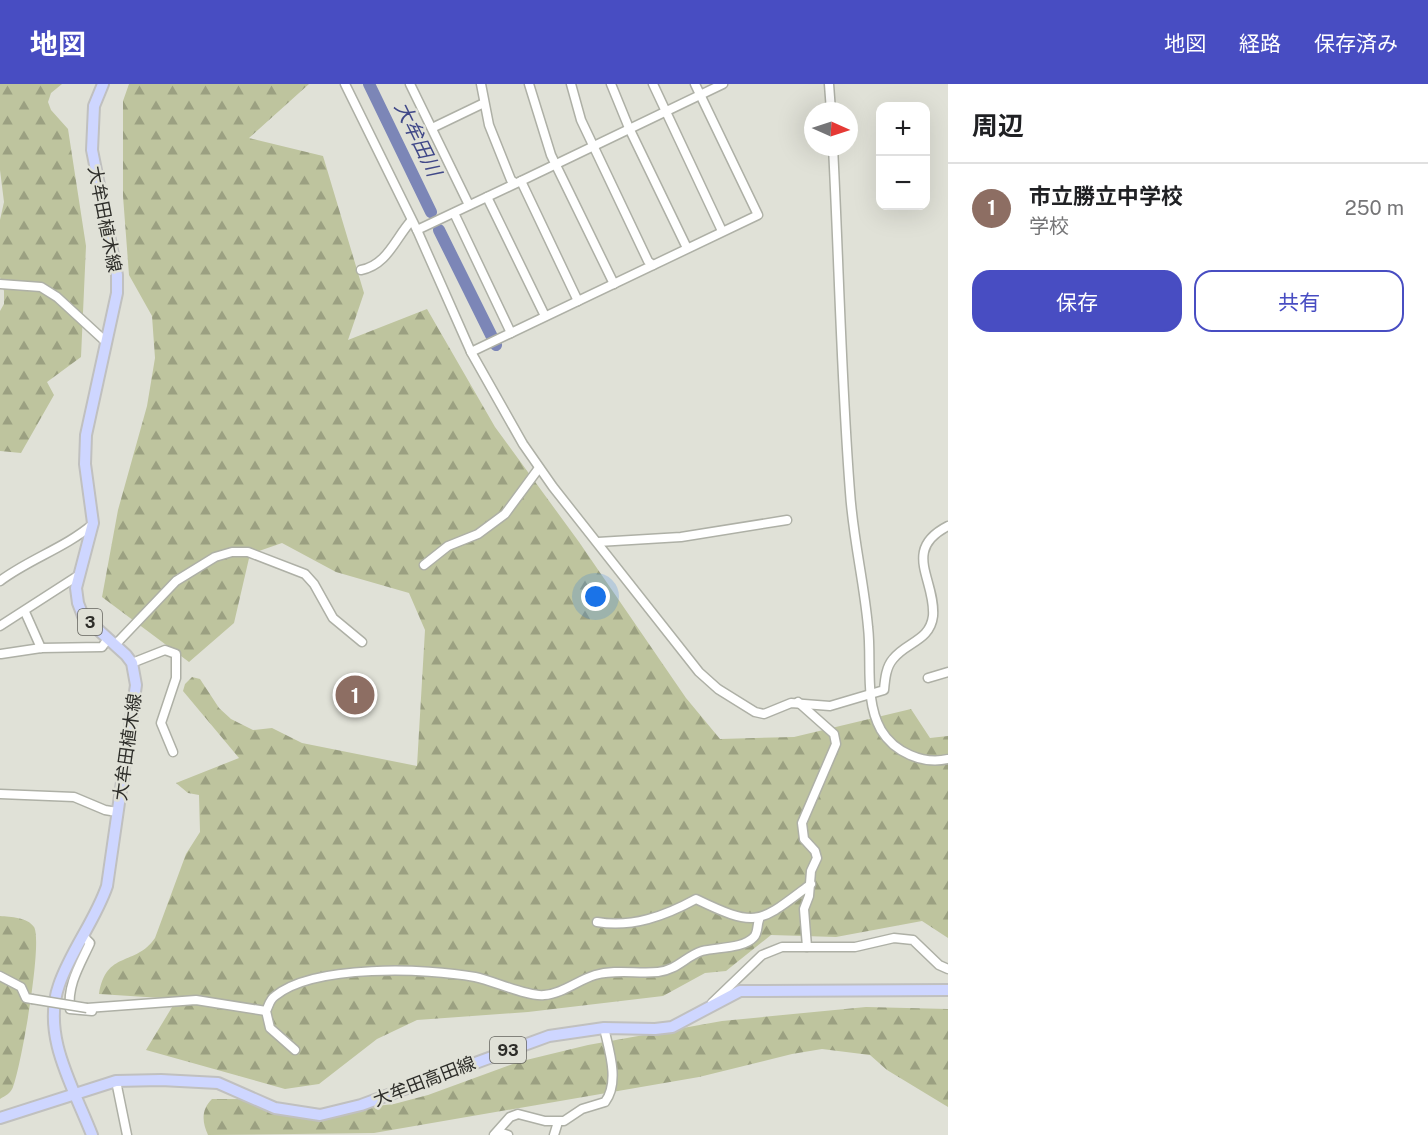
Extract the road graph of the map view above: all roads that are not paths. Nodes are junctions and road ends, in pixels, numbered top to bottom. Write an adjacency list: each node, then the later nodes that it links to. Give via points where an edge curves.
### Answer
1 (103, 84): 36 (main road, 大牟田植木線 / 3, via 94,106 92,150 117,275)
2 (345, 84): 25 (street)
3 (410, 84): 17 (street)
4 (481, 84): 14 (street)
5 (529, 84): 20 (street, via 545,141)
6 (571, 84): 18 (street)
7 (611, 84): 16 (street)
8 (653, 84): 15 (street)
9 (695, 84): 12 (street)
10 (723, 84): 12 (street)
11 (830, 84): 13 (street)
12 (700, 95): 15 (street); 27 (street, via 758,214)
13 (831, 102)
14 (484, 103): 17 (street); 21 (street, via 500,154)
15 (663, 112): 16 (street); 27 (street)
16 (629, 128): 18 (street); 28 (street)
17 (432, 129): 23 (street)
18 (593, 146): 20 (street); 29 (street)
19 (833, 156): 55 (street, via 848,469 868,628)
20 (556, 164): 21 (street); 32 (street)
21 (518, 182): 22 (street); 33 (street)
22 (487, 196): 23 (street); 34 (street)
23 (469, 205): 24 (street)
24 (454, 213): 26 (street); 35 (street)
25 (411, 221): 26 (street); 30 (street, via 387,255)
26 (417, 230): 37 (street)
27 (722, 231): 28 (street)
28 (687, 248): 29 (street)
29 (653, 265): 32 (street)
30 (361, 270)
31 (0, 284): 36 (street, via 41,287)
32 (614, 284): 33 (street)
33 (578, 301): 34 (street)
34 (545, 316): 35 (street)
35 (512, 333): 37 (street)
36 (106, 342): 40 (main road, 大牟田植木線 / 3, via 86,435 85,464)
37 (471, 352): 38 (street)
38 (539, 468): 42 (street); 43 (street, via 505,514 478,534 448,546)
39 (787, 520): 42 (street, via 681,537)
40 (93, 523): 44 (main road, 大牟田植木線 / 3); 45 (street, via 79,536)
41 (948, 526): 55 (street, via 929,537 924,549 924,575 933,614 929,631 894,658 884,690)
42 (598, 542): 56 (street, via 699,672 717,687 764,714)
43 (424, 565)
44 (79, 575): 46 (street); 48 (main road, 大牟田植木線 / 3, via 78,603 83,616)
45 (0, 581)
46 (26, 612): 47 (street); 50 (street)
47 (0, 626)
48 (111, 642): 49 (street, via 176,581 216,556 232,552 248,552 305,574 333,618); 50 (street, via 102,647); 52 (main road, 大牟田植木線 / 3)
49 (363, 642)
50 (41, 648): 51 (street)
51 (2, 654)
52 (132, 663): 57 (street, via 165,650 176,654 176,678 161,723); 60 (main road, 大牟田植木線, via 135,700)
53 (948, 672): 54 (street)
54 (928, 678)
55 (870, 694): 56 (street, via 830,706); 58 (street, via 875,716 890,741 916,758)
56 (798, 702): 61 (street, via 834,734 836,744 802,823 804,839 817,858)
57 (173, 752)
58 (948, 759)
59 (0, 794): 60 (street, via 74,797)
60 (117, 812): 64 (main road, 大牟田植木線, via 107,886)
61 (811, 884): 62 (street); 65 (street, via 804,909)
62 (759, 920): 63 (street, via 737,917 696,899 650,919 628,924); 71 (street, via 753,938 696,953 672,970 594,975 545,996 437,970 366,972 337,975 285,989 274,997)
63 (597, 922)
64 (84, 937): 70 (street, via 90,943 73,980 70,1009); 75 (main road, 大牟田植木線, via 59,985 54,1006 53,1035)
65 (807, 947): 66 (street, via 855,946 894,938 913,940); 69 (street, via 782,947 762,955)
66 (948, 969)
67 (0, 976): 70 (street, bridge, via 21,987 26,998)
68 (948, 990): 69 (main road, 大牟田高田線 / 93, via 752,990 740,991)
69 (710, 1005): 72 (main road, 大牟田高田線 / 93, via 672,1026)
70 (97, 1009): 71 (street, via 196,1000)
71 (266, 1011): 73 (street, via 270,1028)
72 (604, 1028): 74 (main road, 大牟田高田線 / 93, via 549,1036 361,1105 320,1115 274,1108 218,1083); 77 (street, via 613,1067 610,1095 605,1102)
73 (295, 1050)
74 (116, 1081): 75 (main road, 大牟田高田線 / 93); 80 (street)
75 (75, 1092): 76 (main road, 大牟田高田線); 79 (main road, 大牟田植木線)
76 (0, 1119)
77 (558, 1122): 78 (street, via 518,1114 510,1117); 81 (street)
78 (500, 1134)
79 (92, 1135)
80 (127, 1135)
81 (554, 1135)

